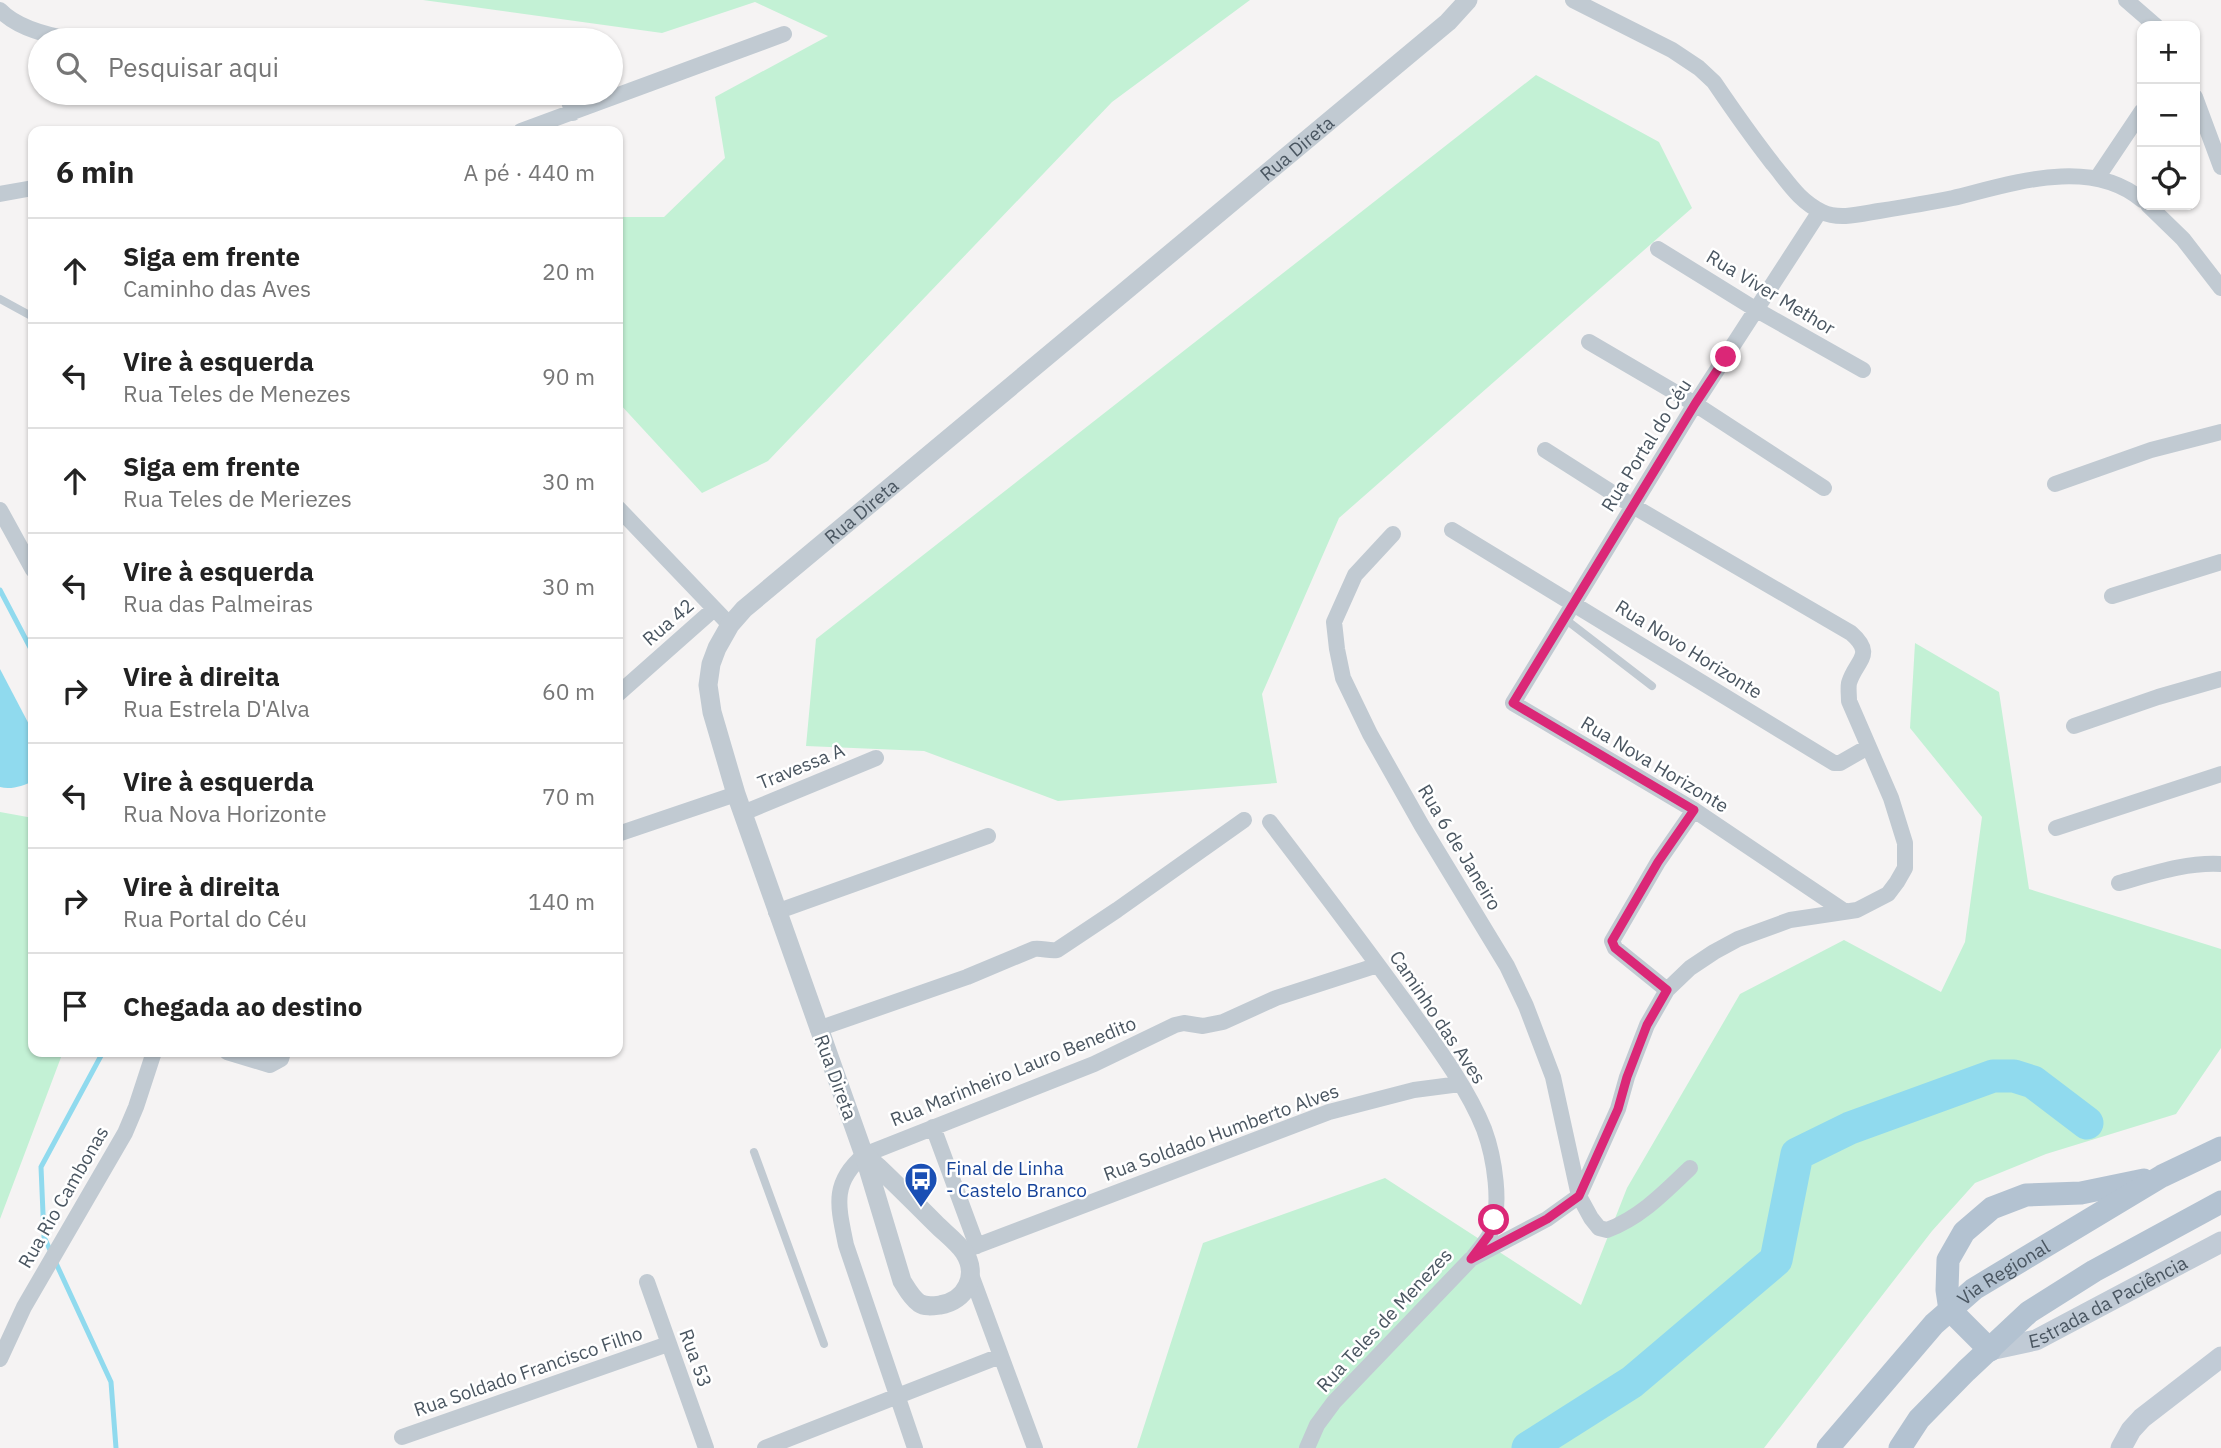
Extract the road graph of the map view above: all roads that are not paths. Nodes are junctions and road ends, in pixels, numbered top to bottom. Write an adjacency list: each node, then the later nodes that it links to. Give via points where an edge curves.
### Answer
1 (1451, 0): 9 (street, Rua Direta)
2 (1468, 0): 9 (street, Rua Direta)
3 (1573, 0): 23 (street, via 1699,68 1790,187)
4 (2126, 0): 6 (street)
5 (0, 10): 7 (street, via 12,21)
6 (2150, 21)
7 (31, 28)
8 (785, 34): 10 (street)
9 (1424, 41): 47 (street, Rua Direta, via 753,601)
10 (623, 94)
11 (570, 105): 14 (street)
12 (594, 105): 14 (street)
13 (2200, 110): 17 (street)
14 (573, 113): 16 (street)
15 (2137, 118): 18 (street)
16 (535, 126)
17 (2221, 167)
18 (2097, 178): 21 (street); 23 (street, via 2034,180 1859,214 1832,216)
19 (28, 189): 20 (street)
20 (0, 194)
21 (2137, 197)
22 (2153, 210): 25 (street)
23 (1820, 211): 27 (street, Rua Portal do Céu)
24 (1658, 249): 27 (street, Rua Viver Methor)
25 (2221, 288)
26 (0, 299): 28 (lane)
27 (1755, 309): 30 (street, Rua Viver Methor); 31 (street, Rua Portal do Céu)
28 (28, 314)
29 (1589, 342): 31 (street)
30 (1863, 370)
31 (1695, 404): 35 (street); 36 (street, Rua Portal do Céu)
32 (2221, 432): 34 (street, via 2151,450)
33 (1545, 450): 36 (street)
34 (2055, 484)
35 (1825, 488)
36 (1633, 506): 44 (street, Rua Portal do Céu); 53 (street, via 1860,641 1863,657 1849,684 1849,701)
37 (0, 510): 41 (street)
38 (623, 513): 45 (street)
39 (1452, 530): 44 (street, Rua Novo Horizonte)
40 (1393, 534): 81 (street, Rua 6 de Janeiro, via 1355,575 1334,622 1343,678 1370,734 1526,1006 1553,1077)
41 (28, 561)
42 (2221, 562): 43 (street)
43 (2112, 597)
44 (1575, 603): 46 (street, Rua Portal do Céu); 53 (street, Rua Novo Horizonte, via 1834,763)
45 (715, 610): 47 (street); 50 (street, Rua 42)
46 (1565, 619): 49 (lane); 51 (street, Rua Portal do Céu)
47 (730, 625): 56 (street, Rua Direta, via 717,648 708,685)
48 (2221, 680): 52 (street)
49 (1652, 685)
50 (623, 690)
51 (1513, 703): 57 (street, Rua Nova Horizonte)
52 (2074, 726)
53 (1868, 747): 66 (street, via 1905,843 1905,868 1888,894 1857,910)
54 (876, 758): 58 (street, Travessa A)
55 (2221, 774): 61 (street)
56 (736, 794): 58 (street, Rua Direta); 62 (street)
57 (1694, 810): 66 (street, Rua Nova Horizonte); 69 (street, via 1612,941)
58 (743, 813): 67 (street, Rua Direta)
59 (1244, 820): 70 (street, via 1057,950 1034,949)
60 (1270, 822): 68 (street, Caminho das Aves)
61 (2056, 828)
62 (623, 832)
63 (988, 836): 67 (street)
64 (2221, 864): 65 (street, via 2176,867)
65 (2119, 883)
66 (1844, 911): 69 (street, via 1790,920 1738,939 1690,968)
67 (776, 912): 70 (street, Rua Direta)
68 (1378, 965): 74 (street, Caminho das Aves); 75 (street, Rua Marinheiro Lauro Benedito, via 1293,992 1223,1022 1175,1025 1094,1064)
69 (1667, 990): 81 (street, via 1647,1025 1618,1109)
70 (818, 1029): 78 (street, Rua Direta)
71 (152, 1057): 94 (street, Rua Rio Cambonas, via 125,1133 24,1307)
72 (244, 1057): 73 (street, via 270,1065)
73 (282, 1057)
74 (1460, 1084): 84 (street, Rua Soldado Humberto Alves, via 1414,1090 1329,1112); 85 (street, Caminho das Aves, via 1484,1131 1497,1199 1489,1235)
75 (933, 1127): 78 (street, Rua Marinheiro Lauro Benedito); 84 (street)
76 (2221, 1148): 80 (main road, Via Regional)
77 (754, 1152): 90 (lane)
78 (863, 1155): 84 (street, Rua Direta); 86 (street, Rua Direta, via 910,1295 930,1307 944,1304 963,1294); 95 (street, via 843,1177 841,1220)
79 (1690, 1168): 81 (street, Rua 6 de Janeiro, via 1653,1203 1607,1230 1599,1228)
80 (2162, 1176): 88 (main road, Via Regional, via 1974,1289); 88 (main road, via 2081,1194 2026,1195 1992,1208 1964,1232 1948,1260)
81 (1579, 1196): 85 (street, Rua Teles de Menezes, via 1547,1219)
82 (2221, 1202): 91 (main road, via 2029,1312)
83 (2221, 1242): 91 (main road, Estrada da Paciência, via 2036,1340)
84 (970, 1248): 86 (street, Rua Direta)
85 (1471, 1259): 101 (street, Rua Teles de Menezes, via 1335,1402)
86 (970, 1272): 92 (street)
87 (647, 1282): 89 (street, Rua 53)
88 (1950, 1310): 91 (main road); 102 (main road, Via Regional)
89 (668, 1344): 96 (street, Rua Soldado Francisco Filho); 97 (street, Rua 53)
90 (824, 1344)
91 (1990, 1350): 103 (main road, via 1919,1419)
92 (1000, 1356): 95 (street); 100 (street)
93 (2221, 1357): 104 (main road, via 2142,1418)
94 (0, 1359)
95 (896, 1395): 98 (street); 99 (street)
96 (402, 1437)
97 (706, 1448)
98 (765, 1448)
99 (915, 1448)
100 (1035, 1448)
101 (1307, 1448)
102 (1828, 1448)
103 (1900, 1448)
104 (2121, 1448)

